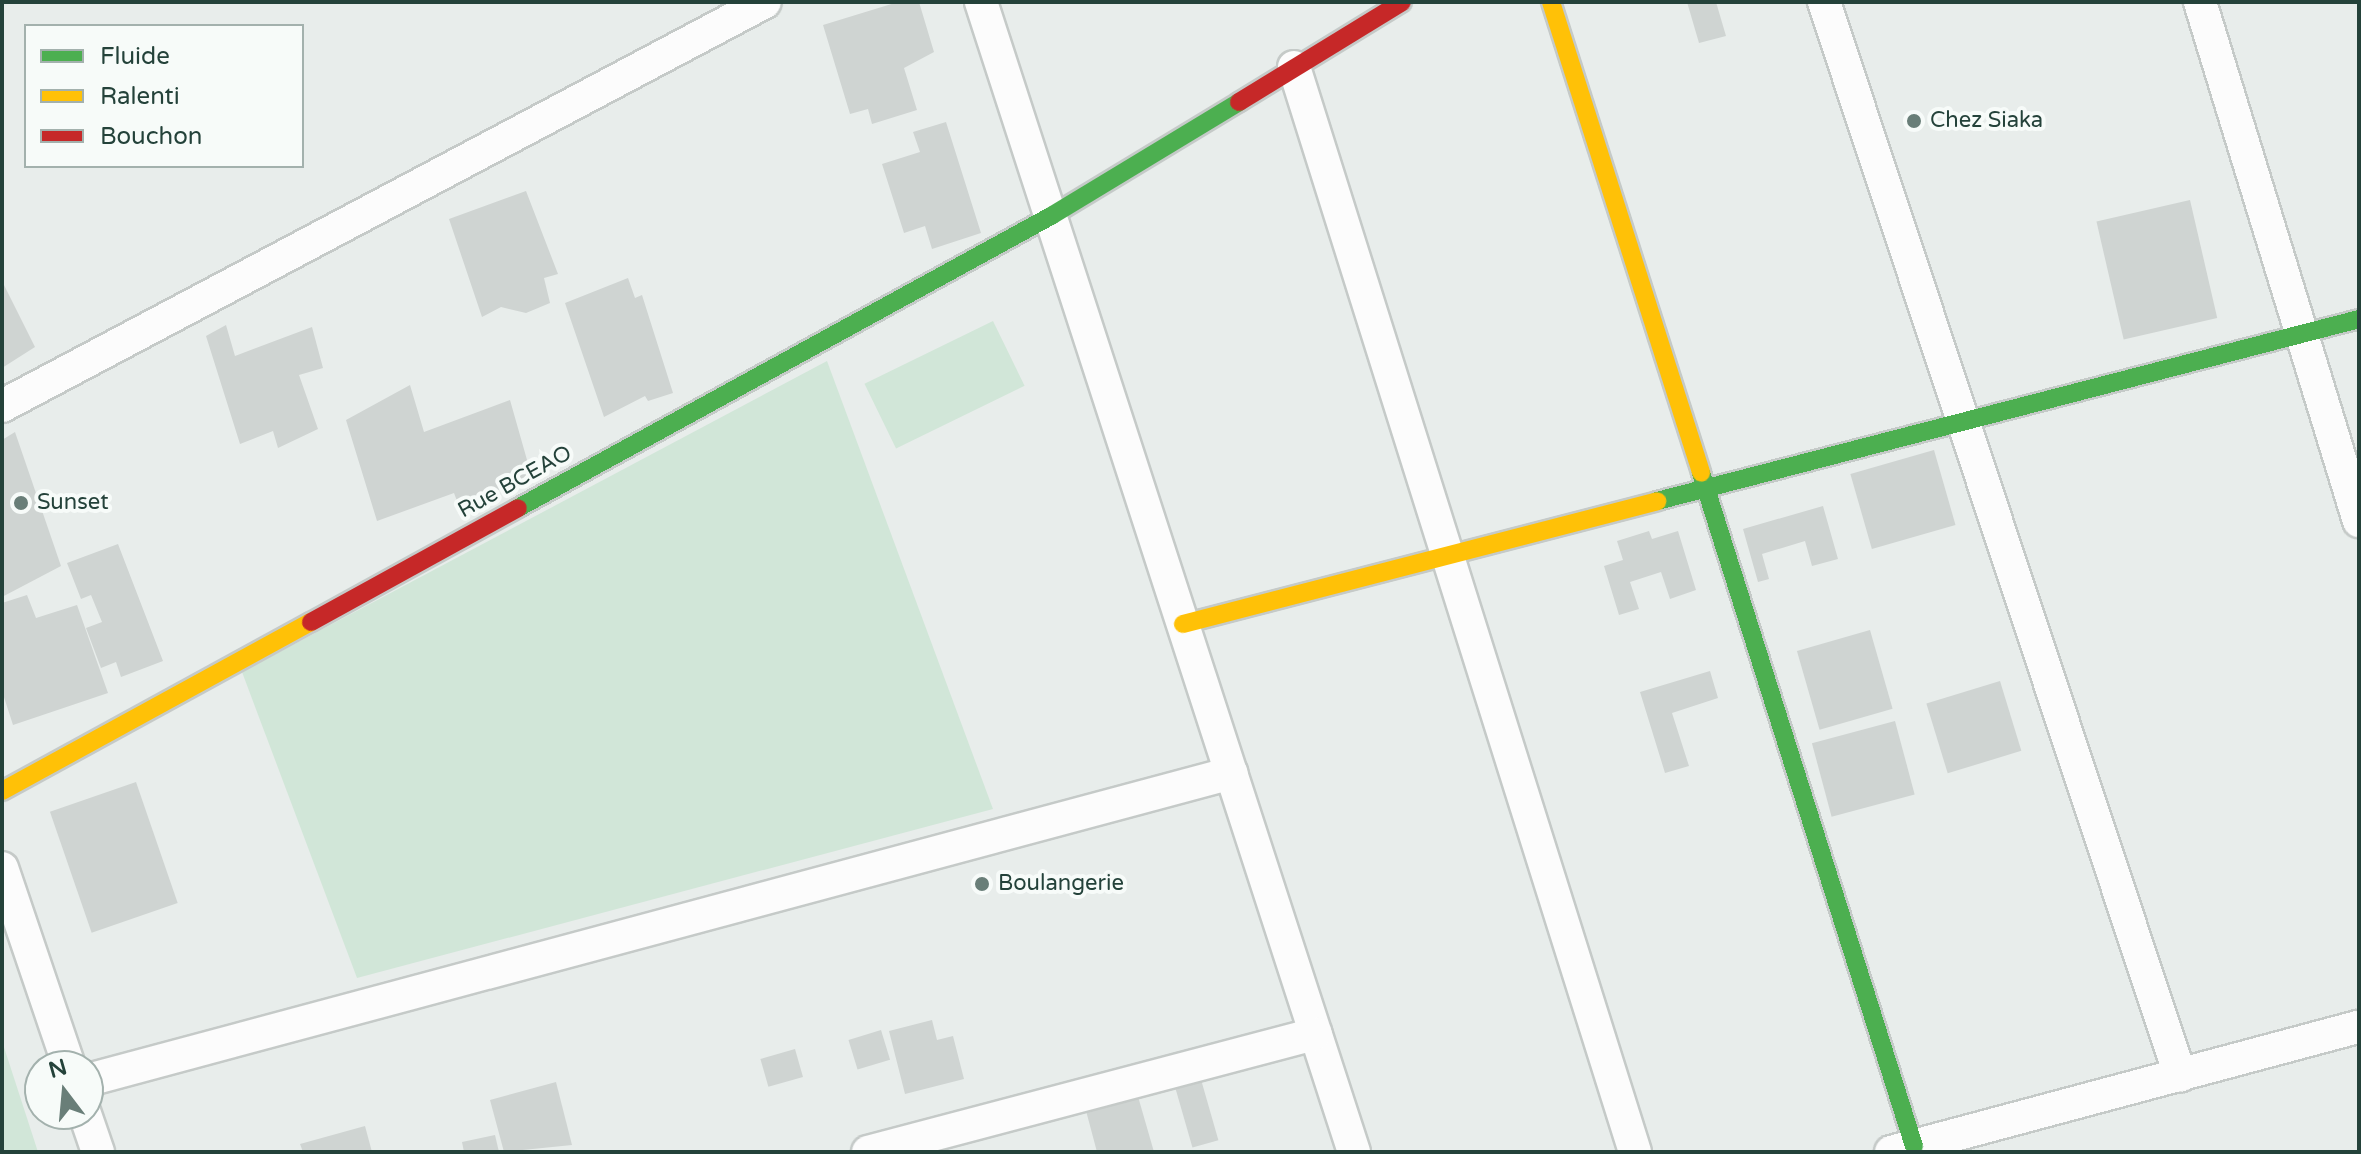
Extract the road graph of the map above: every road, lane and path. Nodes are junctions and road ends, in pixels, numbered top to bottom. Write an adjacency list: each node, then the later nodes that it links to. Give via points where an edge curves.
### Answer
1 (765, 2): 11 (street)
2 (981, 2): 8 (street)
3 (1402, 2): 7 (street, Rue BCEAO)
4 (1551, 2): 13 (street)
5 (1824, 2): 12 (street)
6 (2200, 2): 10 (street)
7 (1294, 67): 8 (street, Rue BCEAO); 15 (street)
8 (1051, 216): 16 (street); 18 (street, Rue BCEAO)
9 (2359, 319): 10 (street)
10 (2302, 334): 12 (street); 14 (street)
11 (2, 406)
12 (1963, 421): 13 (street); 23 (street)
13 (1705, 489): 15 (street); 26 (street)
14 (2359, 521)
15 (1448, 555): 16 (street); 30 (street)
16 (1183, 624): 17 (street)
17 (1231, 773): 21 (street); 24 (street)
18 (2, 791)
19 (2, 868): 22 (street)
20 (2359, 1027): 23 (street)
21 (1316, 1034): 28 (street); 29 (street)
22 (64, 1050)
23 (2180, 1075): 26 (street)
24 (104, 1076)
25 (90, 1130): 27 (street)
26 (1903, 1149)
27 (98, 1152)
28 (868, 1152)
29 (1354, 1152)
30 (1635, 1152)

